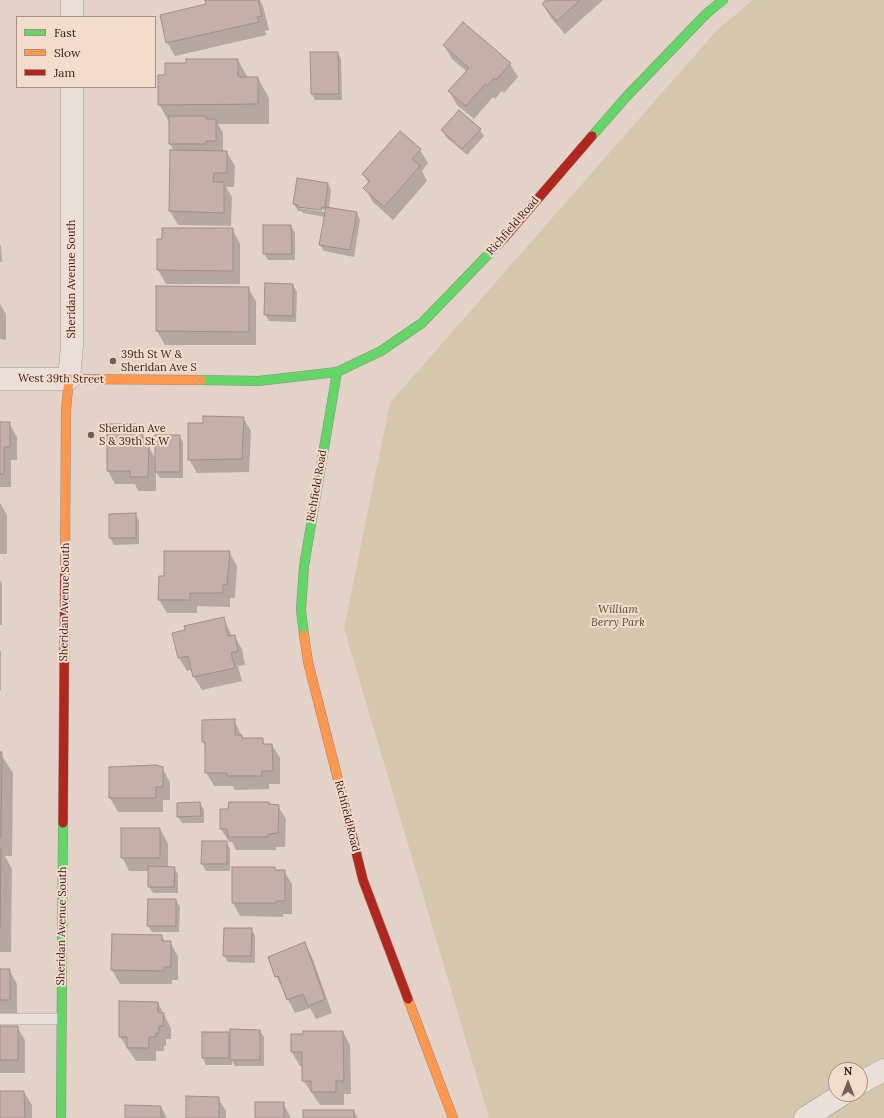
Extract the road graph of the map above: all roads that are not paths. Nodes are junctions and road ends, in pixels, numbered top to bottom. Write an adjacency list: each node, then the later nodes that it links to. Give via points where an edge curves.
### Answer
1 (72, 0): 3 (street)
2 (723, 0): 5 (street, Richfield Road, via 706,14 627,96 493,250 422,323 381,351)
3 (72, 16)
4 (72, 88): 7 (street, Sheridan Avenue South, via 72,344)
5 (337, 372): 7 (street, West 39th Street, via 258,381); 14 (street, Richfield Road, via 304,566 301,610 308,662 363,880)
6 (0, 379): 7 (street, West 39th Street)
7 (69, 379): 9 (street, Sheridan Avenue South, via 66,418)
8 (0, 1019): 9 (lane)
9 (61, 1019): 13 (street, Sheridan Avenue South)
10 (884, 1070): 11 (street)
11 (868, 1079)
12 (830, 1102): 15 (street)
13 (61, 1118)
14 (453, 1118)
15 (805, 1118)

